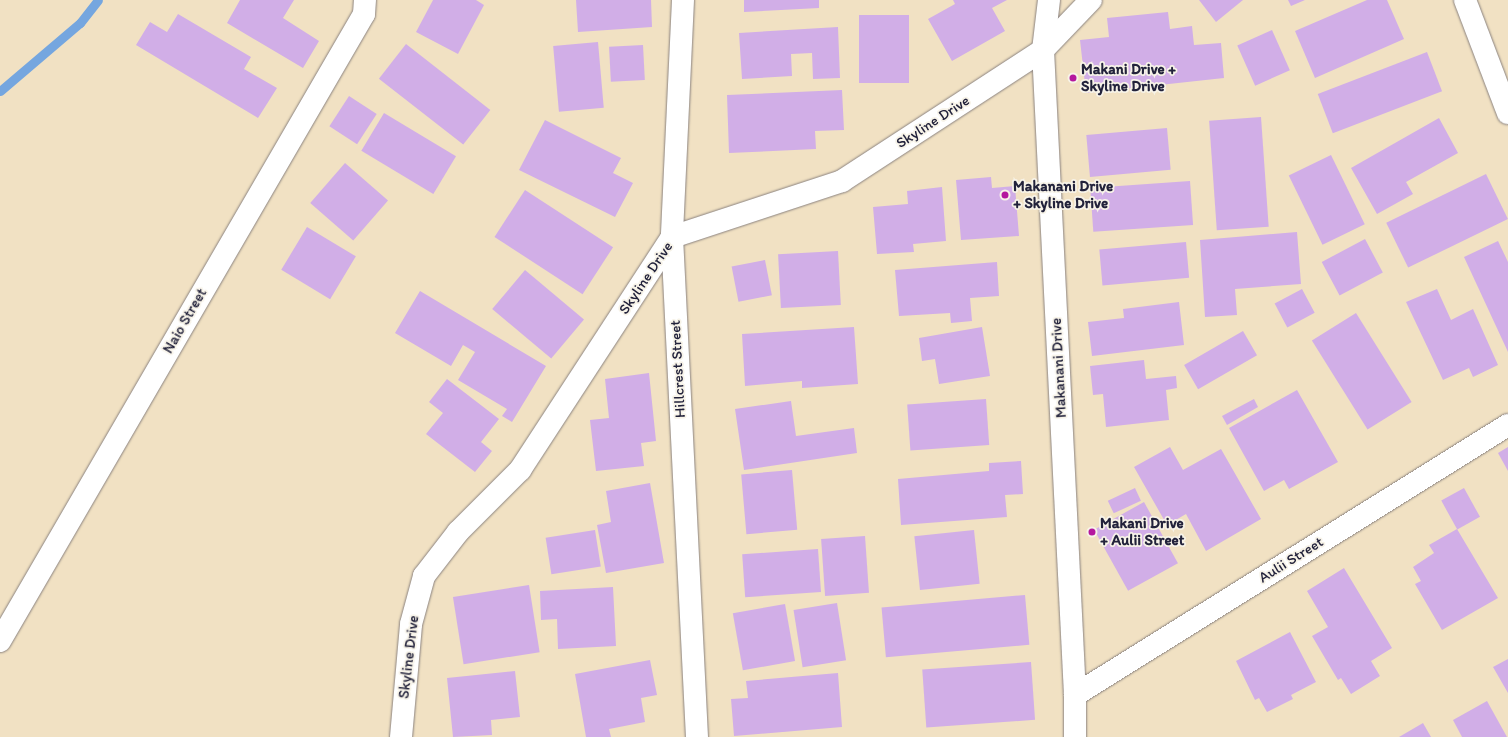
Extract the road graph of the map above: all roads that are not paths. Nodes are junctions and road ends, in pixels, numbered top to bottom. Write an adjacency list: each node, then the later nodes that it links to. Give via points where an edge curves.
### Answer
1 (365, 0): 10 (street, Naio Street, via 364,14)
2 (683, 0): 8 (street, Hillcrest Street)
3 (1049, 0): 6 (street, Makanani Drive)
4 (1091, 0): 6 (street, Skyline Drive)
5 (1465, 0): 7 (street)
6 (1043, 50): 8 (street, Skyline Drive, via 842,181); 11 (street, Makanani Drive)
7 (1508, 113)
8 (672, 237): 12 (street, Skyline Drive, via 520,470 458,532 424,576 411,624); 13 (street, Hillcrest Street)
9 (1508, 426): 11 (street, Aulii Street)
10 (0, 641)
11 (1075, 696): 14 (street, Makanani Drive)
12 (400, 737)
13 (697, 737)
14 (1075, 737)

